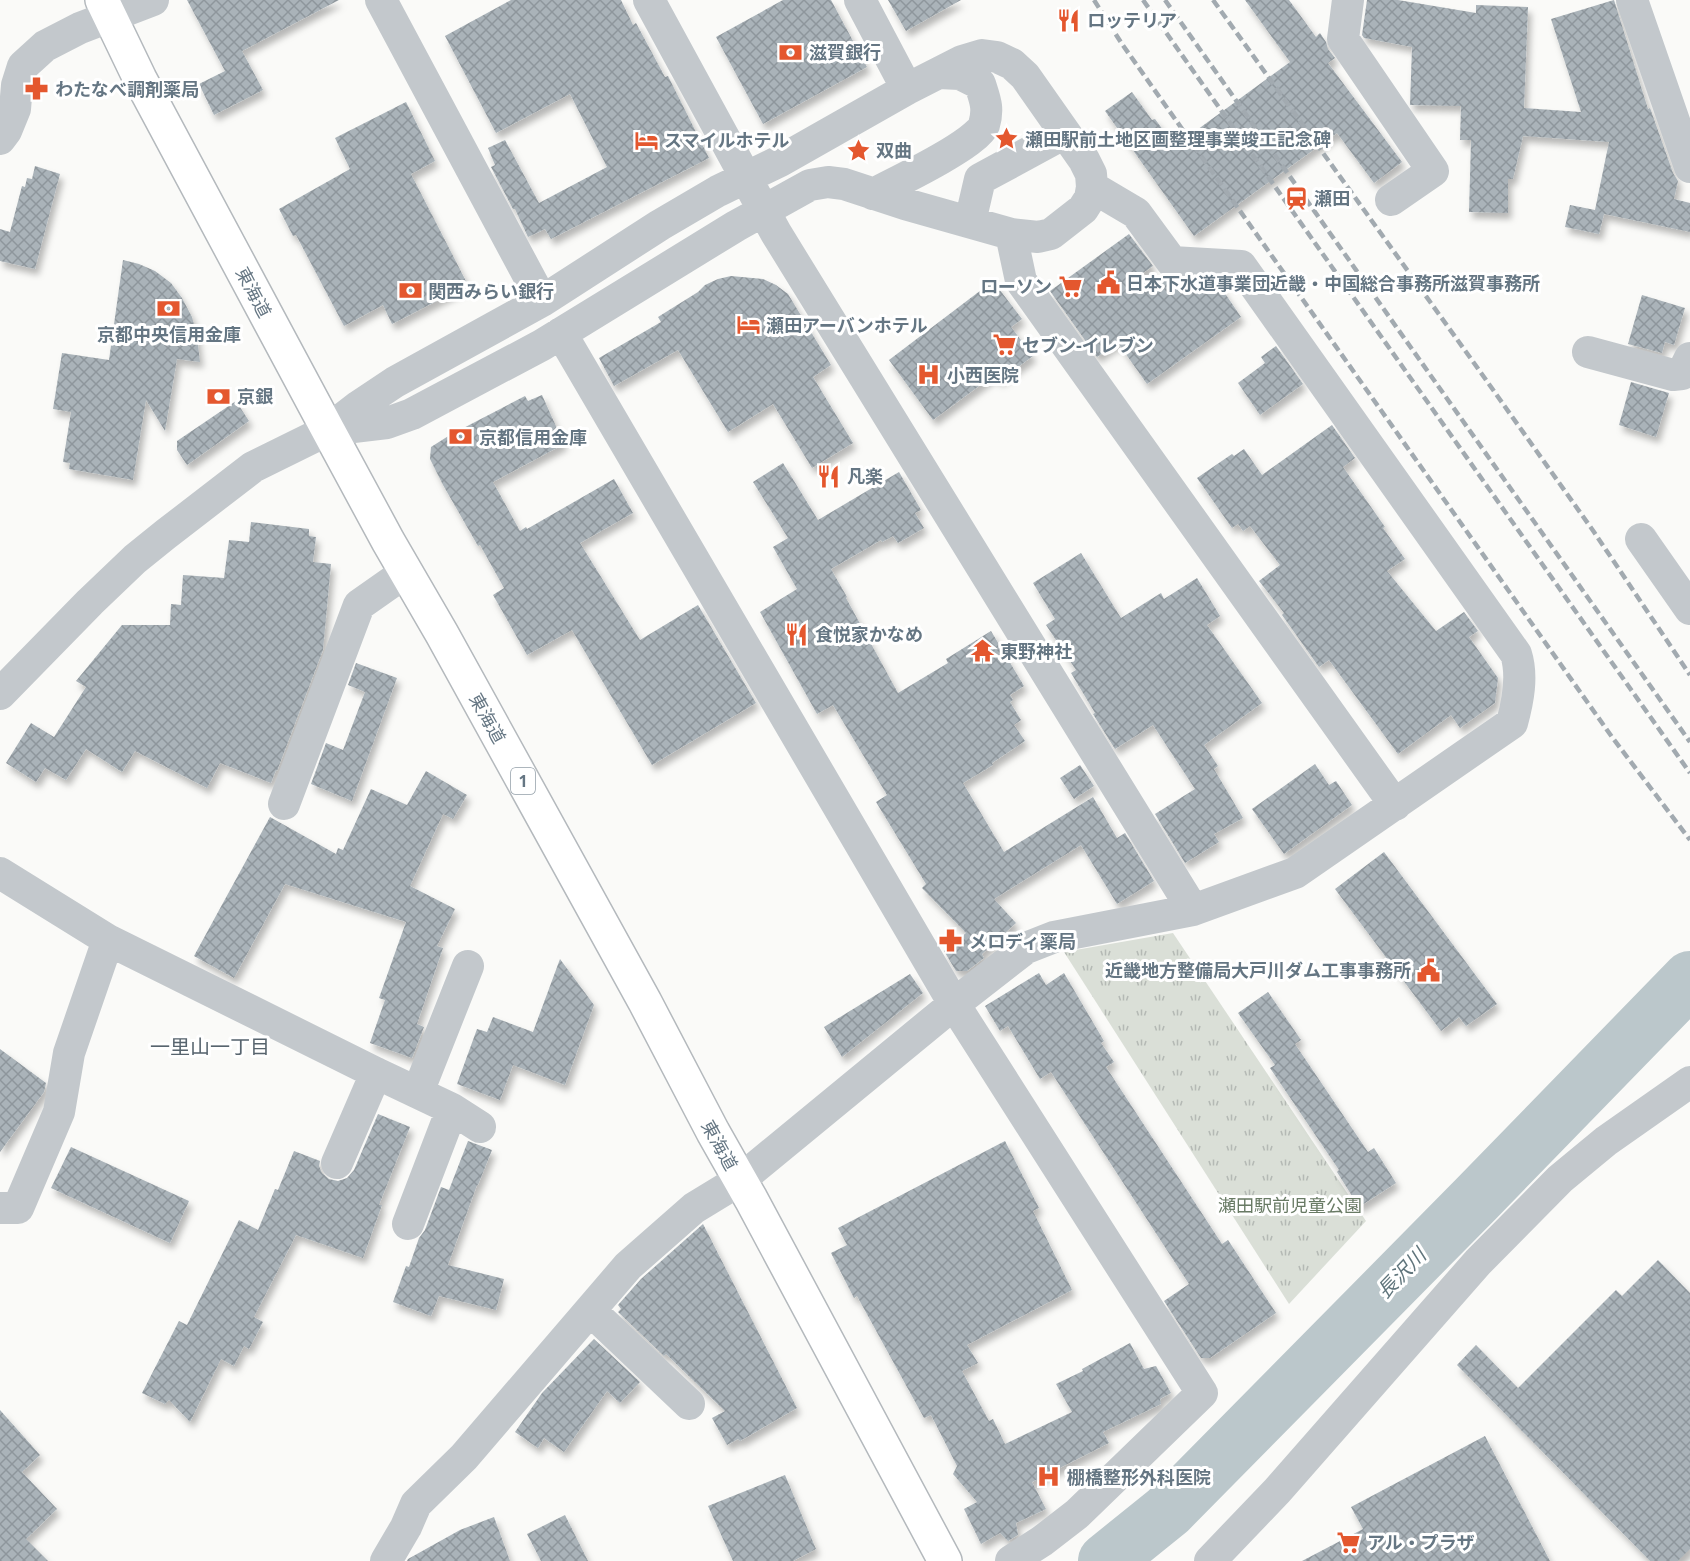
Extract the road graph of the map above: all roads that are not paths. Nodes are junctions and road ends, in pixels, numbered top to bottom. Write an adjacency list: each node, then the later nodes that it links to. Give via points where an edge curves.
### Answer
1 (153, 0): 7 (street)
2 (381, 0): 20 (street)
3 (649, 0): 13 (street)
4 (860, 0): 9 (street)
5 (1348, 0): 16 (street, via 1343,39 1433,171)
6 (1632, 0): 12 (street)
7 (106, 8): 11 (street, via 80,28 45,46 23,66 15,109); 24 (highway, 東海道 / 1)
8 (939, 73): 9 (street); 10 (street, via 982,56 1012,64); 15 (street, via 960,74 980,84 987,106 983,127 969,141)
9 (907, 89): 13 (street)
10 (1065, 133): 14 (street, via 1084,160); 18 (street, via 980,179)
11 (0, 139)
12 (1690, 167)
13 (746, 177): 17 (street); 20 (street, via 660,225)
14 (1092, 187): 19 (street, via 1083,209 1051,234); 30 (street, via 1136,213 1172,262 1241,266 1516,654 1520,666 1512,723)
15 (873, 194): 17 (street, via 828,182 810,185); 18 (street)
16 (1391, 200)
17 (764, 210): 21 (street); 32 (street)
18 (970, 222): 19 (street)
19 (1011, 234): 30 (street, via 1021,281)
20 (542, 301): 24 (street, via 395,382)
21 (561, 333): 24 (street, via 412,414 387,423); 35 (street)
22 (1588, 352): 23 (street, via 1673,375 1682,374)
23 (1690, 358)
24 (328, 430): 26 (highway, 東海道 / 1); 28 (street, via 254,467 166,534 90,602)
25 (1641, 539): 27 (street)
26 (406, 572): 29 (street, via 359,605); 42 (highway, 東海道 / 1)
27 (1690, 609)
28 (0, 694)
29 (284, 804)
30 (1395, 805): 32 (street, via 1295,873)
31 (0, 873): 33 (street)
32 (1193, 910): 35 (street, via 1054,937 1026,948)
33 (108, 940): 36 (street); 43 (street, via 69,1053 59,1112 18,1208)
34 (468, 966): 38 (street)
35 (954, 1004): 42 (street); 49 (street, via 1202,1393 1077,1514)
36 (376, 1073): 38 (street); 41 (street)
37 (1690, 1082): 50 (street, via 1560,1179 1478,1262 1277,1491)
38 (418, 1092): 39 (street)
39 (452, 1109): 40 (street); 44 (street)
40 (480, 1128)
41 (337, 1163)
42 (740, 1180): 45 (street, via 694,1208 628,1266); 48 (highway, 東海道 / 1)
43 (0, 1208)
44 (408, 1224)
45 (591, 1311): 46 (street); 47 (street, via 464,1457 416,1504)
46 (689, 1404)
47 (386, 1561)
48 (945, 1561)
49 (1011, 1561)
50 (1210, 1561)

